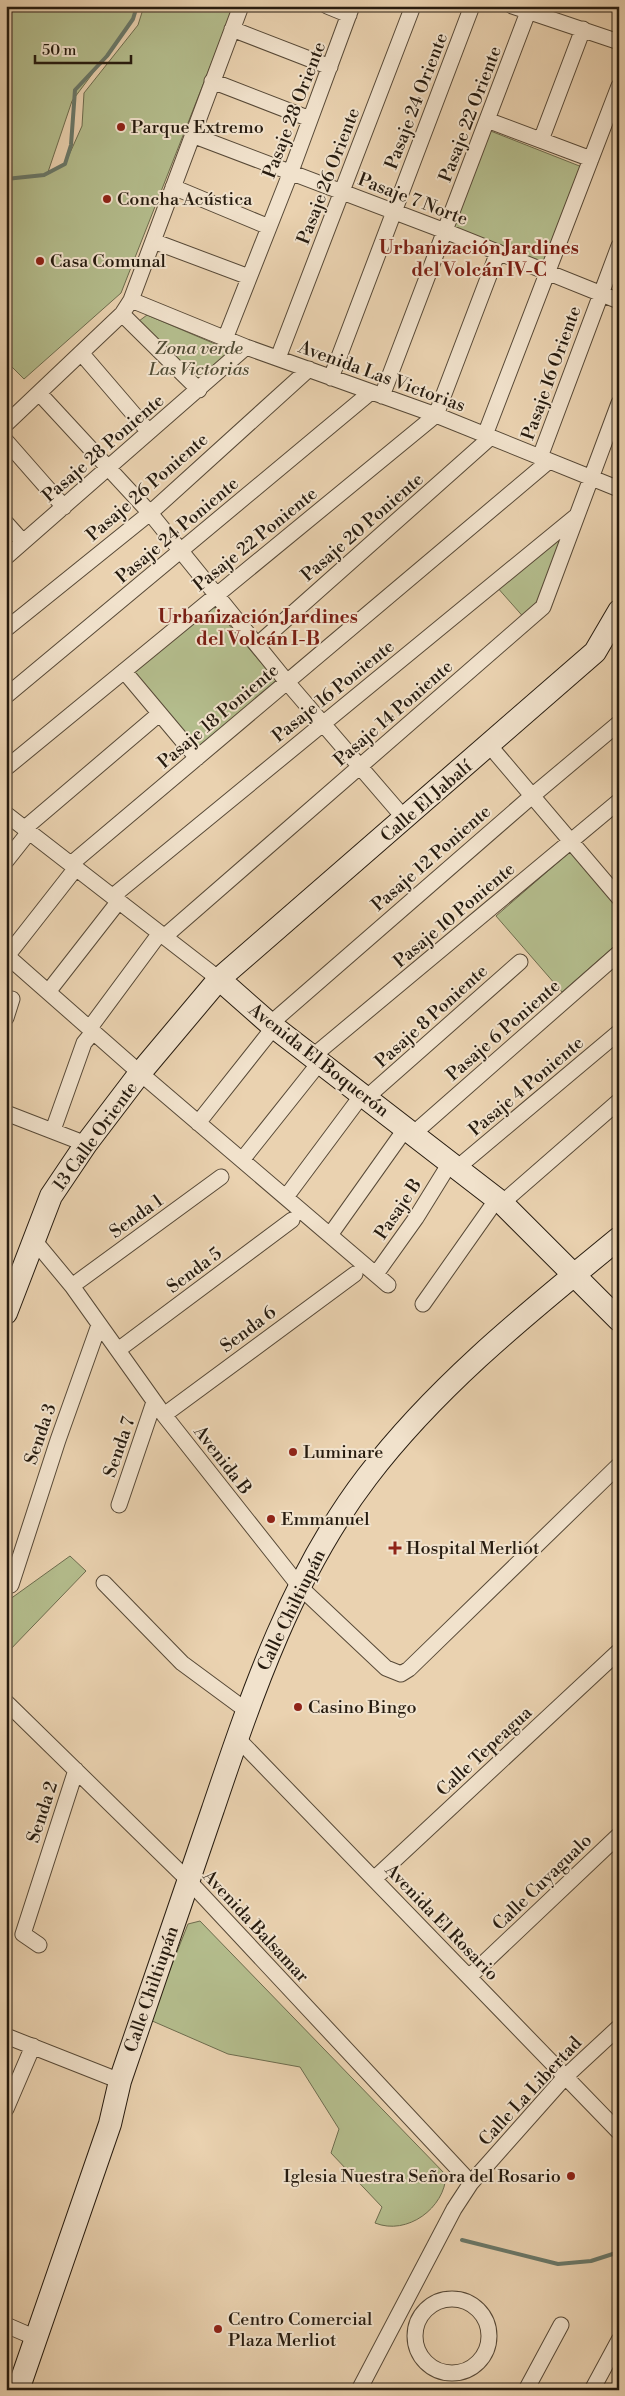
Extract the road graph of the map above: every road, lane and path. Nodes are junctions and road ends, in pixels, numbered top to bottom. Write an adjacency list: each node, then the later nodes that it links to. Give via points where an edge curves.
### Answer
1 (240, 6): 8 (street)
2 (327, 6): 6 (street)
3 (413, 6): 21 (street, Pasaje 26 Oriente)
4 (472, 6): 22 (street, Pasaje 24 Oriente)
5 (512, 6): 7 (street)
6 (351, 11): 11 (street, Pasaje 28 Oriente)
7 (528, 12): 9 (street); 15 (street, Pasaje 22 Oriente)
8 (232, 29): 11 (street); 12 (street)
9 (584, 29): 10 (street); 17 (street)
10 (619, 42)
11 (330, 67): 14 (street, Pasaje 28 Oriente)
12 (212, 81): 14 (street); 16 (street)
13 (619, 86): 18 (street)
14 (310, 120): 19 (street, Pasaje 28 Oriente)
15 (487, 120): 17 (street); 24 (street, Pasaje 22 Oriente)
16 (192, 135): 19 (street, Pasaje 7 Norte); 20 (street)
17 (541, 140): 18 (street)
18 (591, 158): 28 (street)
19 (290, 174): 21 (street, Pasaje 7 Norte); 23 (street, Pasaje 28 Oriente)
20 (173, 187): 23 (street); 25 (street)
21 (342, 192): 22 (street, Pasaje 7 Norte); 37 (street, Pasaje 26 Oriente)
22 (394, 212): 24 (street, Pasaje 7 Norte); 39 (street, Pasaje 24 Oriente)
23 (269, 227): 29 (street, Pasaje 28 Oriente)
24 (445, 231): 27 (street, Pasaje 7 Norte); 42 (street, Pasaje 22 Oriente)
25 (153, 241): 29 (street); 31 (street)
26 (619, 246): 30 (street, Pasaje 16 Oriente)
27 (498, 252): 28 (street, Pasaje 7 Norte); 44 (street)
28 (548, 273): 30 (street, Pasaje 7 Norte); 47 (street)
29 (248, 277): 34 (street, Pasaje 28 Oriente)
30 (601, 294): 32 (street, Pasaje 7 Norte); 49 (street, Pasaje 16 Oriente)
31 (131, 300): 33 (street); 34 (street, Avenida Las Victorias)
32 (619, 301)
33 (122, 314): 36 (street); 40 (street)
34 (225, 338): 35 (street, Avenida Las Victorias)
35 (246, 347): 37 (street, Avenida Las Victorias); 40 (street, Pasaje 28 Poniente)
36 (82, 354): 41 (street); 46 (street)
37 (278, 358): 38 (street, Avenida Las Victorias)
38 (309, 370): 39 (street, Avenida Las Victorias); 54 (street, Pasaje 26 Poniente)
39 (332, 378): 42 (street, Avenida Las Victorias)
40 (199, 390): 46 (street, Pasaje 28 Poniente)
41 (39, 393): 45 (street); 50 (street)
42 (376, 394): 44 (street, Avenida Las Victorias); 58 (street, Pasaje 24 Poniente)
43 (619, 403): 51 (street, Pasaje 14 Poniente)
44 (436, 415): 47 (street, Avenida Las Victorias); 60 (street, Pasaje 22 Poniente)
45 (6, 424)
46 (149, 432): 50 (street, Pasaje 28 Poniente)
47 (488, 436): 49 (street, Avenida Las Victorias); 63 (street, Pasaje 20 Poniente)
48 (6, 441): 53 (street)
49 (544, 459): 51 (street, Avenida Las Victorias); 65 (street, Pasaje 18 Poniente)
50 (108, 468): 53 (street, Pasaje 28 Poniente); 54 (street)
51 (591, 478): 52 (street, Avenida Las Victorias); 55 (street, Pasaje 14 Poniente)
52 (619, 489)
53 (64, 506): 57 (street, Pasaje 28 Poniente)
54 (150, 513): 58 (street); 62 (street, Pasaje 26 Poniente)
55 (577, 515): 68 (street, Pasaje 16 Poniente); 72 (street, Pasaje 14 Poniente, via 543,607)
56 (6, 523): 57 (street)
57 (23, 542): 59 (street, Pasaje 28 Poniente)
58 (181, 551): 60 (street); 66 (street, Pasaje 24 Poniente)
59 (6, 557)
60 (216, 596): 63 (street); 64 (street, Pasaje 22 Poniente)
61 (618, 613): 70 (main road, Calle El Jabalí, via 595,652)
62 (6, 629)
63 (257, 645): 65 (street)
64 (124, 671): 67 (street); 73 (street, Pasaje 22 Poniente)
65 (288, 682): 68 (street); 71 (street, Pasaje 18 Poniente)
66 (6, 696)
67 (160, 714): 71 (street); 78 (street)
68 (323, 723): 72 (street); 83 (street, Pasaje 16 Poniente)
69 (619, 723): 74 (street, Pasaje 12 Poniente)
70 (489, 745): 74 (street); 77 (main road, Calle El Jabalí)
71 (197, 758): 81 (street, Pasaje 18 Poniente)
72 (360, 766): 77 (street); 84 (street, Pasaje 14 Poniente)
73 (6, 768)
74 (532, 796): 79 (street); 92 (street, Pasaje 12 Poniente)
75 (619, 801): 79 (street, Pasaje 10 Poniente)
76 (6, 814): 78 (street, Avenida El Boquerón)
77 (405, 819): 88 (main road, Calle El Jabalí)
78 (27, 830): 80 (street); 81 (street, Avenida El Boquerón)
79 (570, 842): 82 (street); 95 (street, Pasaje 10 Poniente)
80 (6, 861)
81 (74, 866): 83 (street, Avenida El Boquerón); 86 (street, Pasaje 18 Poniente)
82 (616, 888)
83 (116, 899): 84 (street, Avenida El Boquerón); 89 (street, Pasaje 16 Poniente)
84 (162, 935): 88 (street, Avenida El Boquerón); 93 (street, Pasaje 14 Poniente)
85 (619, 953): 102 (street, Pasaje 6 Poniente)
86 (7, 956): 89 (street)
87 (520, 962): 97 (street, Pasaje 8 Poniente)
88 (219, 979): 92 (main road, Avenida El Boquerón); 96 (main road, 13 Calle Oriente)
89 (48, 992): 93 (street)
90 (12, 999): 91 (street)
91 (6, 1018)
92 (272, 1026): 95 (main road, Avenida El Boquerón); 100 (street, Pasaje 12 Poniente)
93 (91, 1030): 96 (street); 101 (street, Pasaje 14 Poniente)
94 (619, 1032): 105 (street, Pasaje 4 Poniente)
95 (316, 1059): 97 (main road, Avenida El Boquerón); 104 (street, Pasaje 10 Poniente)
96 (140, 1074): 100 (street); 103 (main road, 13 Calle Oriente)
97 (364, 1097): 102 (main road, Avenida El Boquerón); 107 (street, Pasaje 8 Poniente)
98 (619, 1101): 108 (street)
99 (6, 1113): 101 (street)
100 (198, 1123): 104 (street)
101 (53, 1130): 103 (street)
102 (409, 1131): 105 (main road, Avenida El Boquerón); 110 (street, Pasaje 6 Poniente)
103 (86, 1144): 112 (main road, 13 Calle Oriente, via 52,1196)
104 (242, 1160): 107 (street)
105 (454, 1166): 108 (main road, Avenida El Boquerón); 114 (street, Pasaje B)
106 (221, 1177): 117 (street, Senda 1)
107 (286, 1197): 110 (street)
108 (499, 1201): 115 (main road, Avenida El Boquerón); 118 (street)
109 (292, 1220): 122 (street, Senda 5)
110 (330, 1235): 114 (street)
111 (619, 1238): 115 (main road, Calle Chiltiupán)
112 (33, 1239): 117 (street, Avenida B); 119 (main road, 13 Calle Oriente)
113 (355, 1274): 124 (street, Senda 6)
114 (376, 1274): 116 (street)
115 (575, 1274): 120 (main road, Avenida El Boquerón); 129 (main road, Calle Chiltiupán, via 474,1363 384,1455 332,1527)
116 (388, 1285)
117 (72, 1286): 121 (street, Avenida B)
118 (423, 1304)
119 (6, 1313)
120 (619, 1320)
121 (99, 1324): 122 (street, Avenida B); 128 (street, Senda 3)
122 (118, 1350): 123 (street, Avenida B)
123 (154, 1402): 124 (street, Avenida B); 126 (street, Senda 7)
124 (164, 1415): 129 (street, Avenida B)
125 (619, 1465): 129 (street, Avenida B, via 401,1674 386,1668)
126 (119, 1505)
127 (104, 1583): 132 (street, via 182,1663)
128 (11, 1585)
129 (300, 1587): 132 (main road, Calle Chiltiupán, via 265,1661)
130 (619, 1650): 136 (street, Calle Tepeagua)
131 (6, 1702): 134 (street, Avenida Balsamar)
132 (247, 1711): 133 (main road, Calle Chiltiupán)
133 (237, 1738): 136 (street, Avenida El Rosario); 137 (main road, Calle Chiltiupán)
134 (76, 1770): 137 (street, Avenida Balsamar); 138 (street, Senda 2, via 24,1934)
135 (619, 1835): 139 (street, Calle Cuyagualo)
136 (374, 1879): 139 (street, Avenida El Rosario)
137 (188, 1880): 144 (main road, Calle Chiltiupán); 147 (street, Avenida Balsamar)
138 (39, 1945)
139 (469, 1977): 143 (street, Avenida El Rosario)
140 (619, 2027): 143 (street, Calle La Libertad)
141 (6, 2036): 142 (street)
142 (32, 2046): 144 (street); 145 (street)
143 (565, 2077): 146 (street, Avenida El Rosario); 147 (street, Calle La Libertad)
144 (120, 2081): 151 (main road, Calle Chiltiupán, via 110,2124)
145 (6, 2109)
146 (619, 2132)
147 (471, 2182): 148 (street, Calle La Libertad)
148 (400, 2314): 149 (street); 155 (street, Calle La Libertad)
149 (417, 2323): 149 (street, via 416,2345 421,2357 441,2372 465,2371 480,2360 488,2344 486,2320 470,2303 458,2299 435,2303 425,2310)
150 (561, 2325): 156 (street)
151 (22, 2332): 153 (main road, Calle Chiltiupán); 154 (main road, Calle Chiltiupán)
152 (619, 2340): 157 (street)
153 (6, 2381)
154 (18, 2390)
155 (359, 2390)
156 (526, 2390)
157 (592, 2390)

